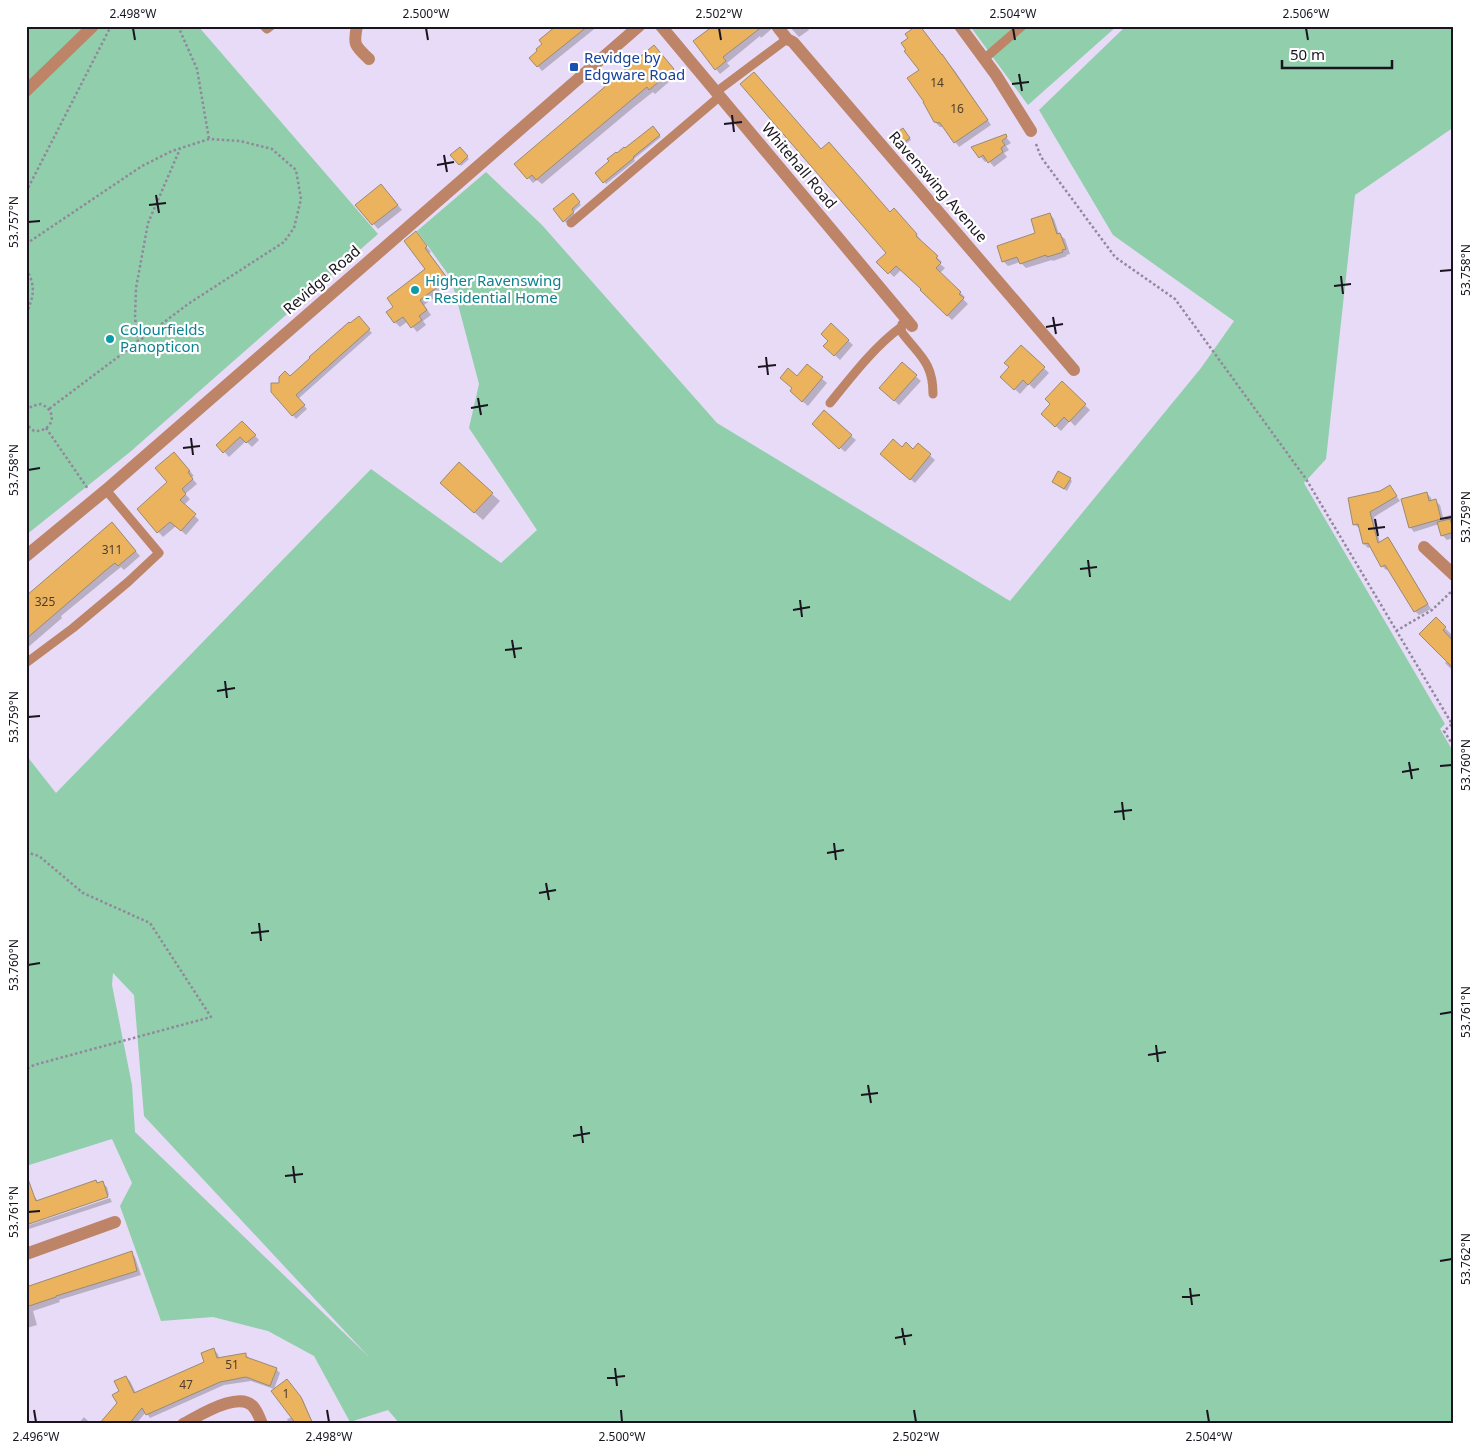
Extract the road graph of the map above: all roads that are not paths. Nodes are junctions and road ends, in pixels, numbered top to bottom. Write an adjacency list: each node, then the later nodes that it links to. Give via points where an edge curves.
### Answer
1 (93, 26): 13 (street)
2 (264, 26): 3 (lane, via 267,29)
3 (271, 26)
4 (357, 26): 12 (street, via 356,44)
5 (638, 26): 21 (street, Revidge Road)
6 (661, 26): 14 (street, Whitehall Road)
7 (777, 26): 10 (street, Ravenswing Avenue)
8 (960, 26): 11 (street)
9 (1022, 26): 11 (lane)
10 (787, 39): 14 (lane); 18 (street, Ravenswing Avenue, via 793,42)
11 (984, 58): 15 (street)
12 (370, 59)
13 (26, 91)
14 (718, 95): 16 (lane); 17 (street, Whitehall Road)
15 (1031, 131)
16 (571, 223)
17 (906, 323): 19 (lane, via 903,334 932,375); 20 (lane, via 861,364)
18 (1074, 370)
19 (933, 394)
20 (830, 403)
21 (106, 490): 23 (street, Revidge Road); 25 (lane, via 159,553 73,628)
22 (1424, 547): 24 (street)
23 (26, 556)
24 (1454, 575)
25 (26, 663)
26 (115, 1222): 27 (street)
27 (26, 1254)
28 (183, 1424): 29 (street, via 227,1403 244,1401 255,1408)
29 (262, 1424)

